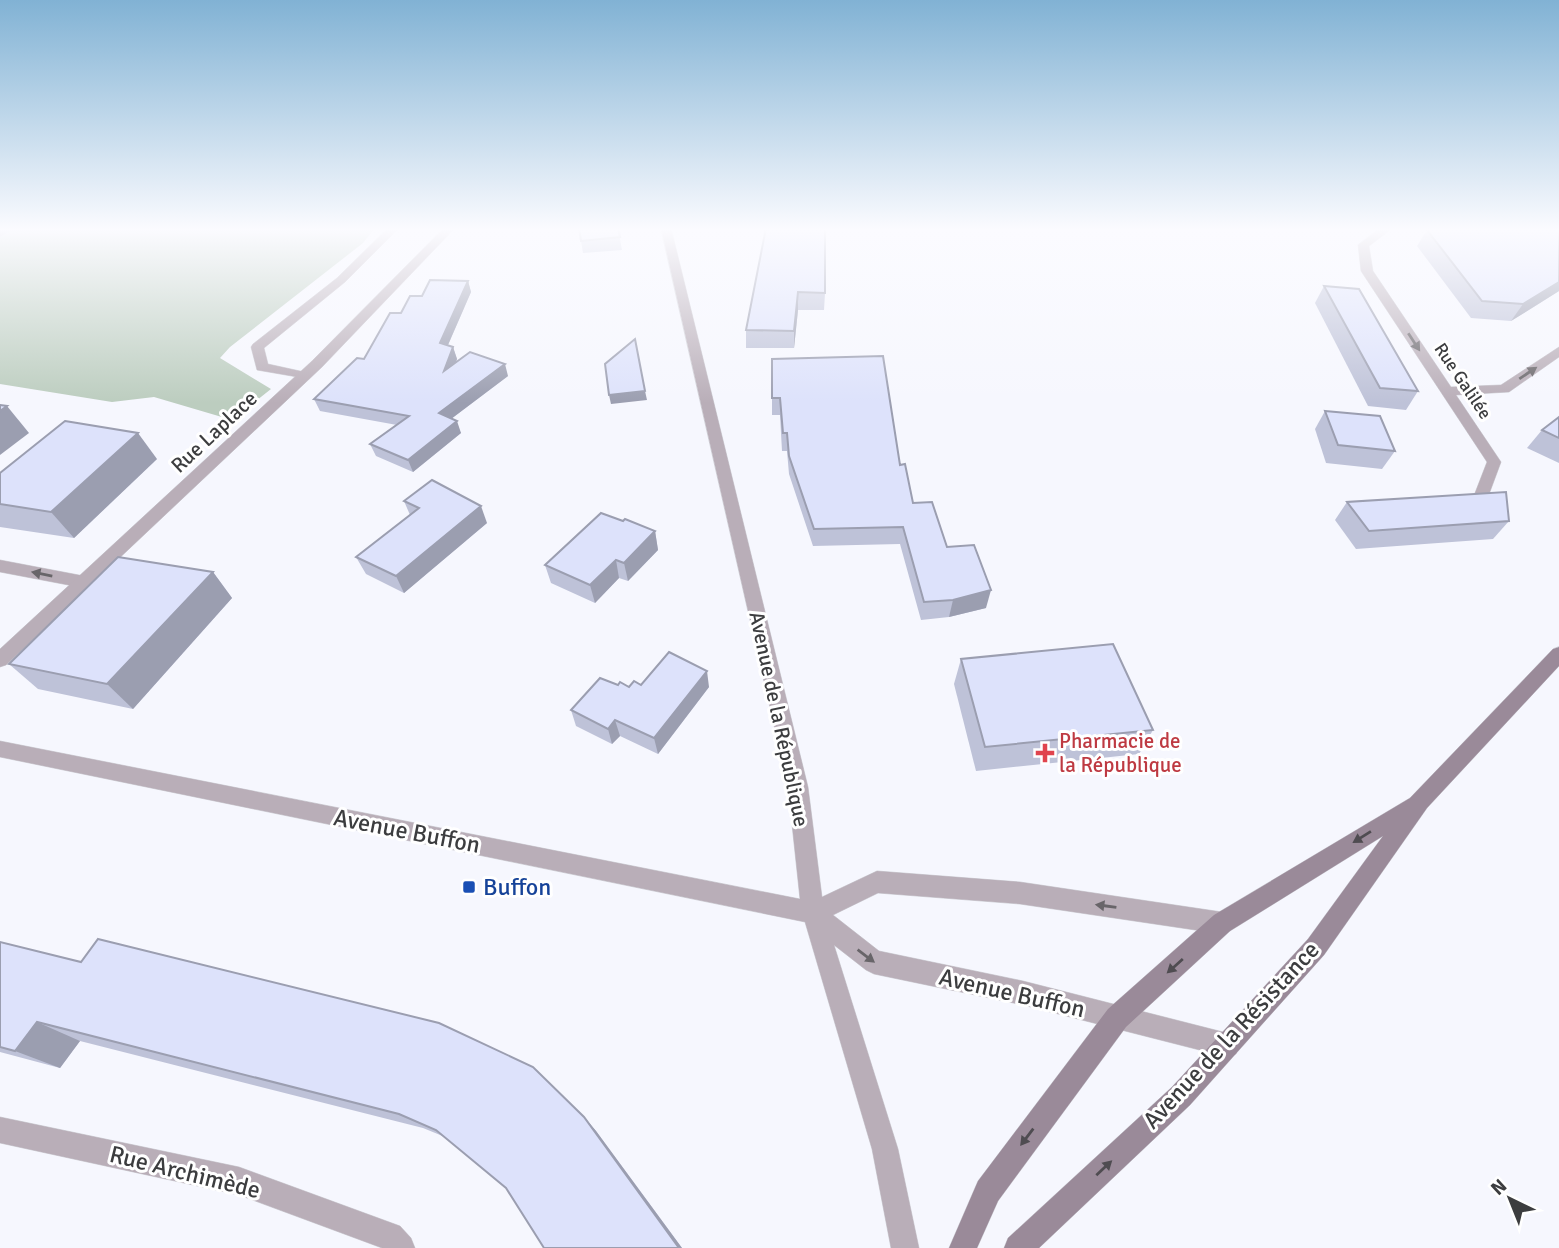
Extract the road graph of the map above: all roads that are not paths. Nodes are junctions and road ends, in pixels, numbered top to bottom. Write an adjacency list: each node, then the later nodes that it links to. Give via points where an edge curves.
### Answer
1 (333, 286): 6 (street, via 257,347 262,367)
2 (393, 286): 6 (street, Rue Laplace)
3 (680, 286): 15 (street, Avenue de la République, via 798,787)
4 (1377, 286): 7 (street, Rue Galilée, one-way to 7)
5 (1559, 351): 7 (street, one-way to 5, via 1504,389)
6 (304, 376): 10 (street, Rue Laplace)
7 (1446, 391): 8 (street, Rue Galilée, via 1494,462)
8 (1483, 493)
9 (0, 566): 10 (street, one-way to 9)
10 (84, 582): 12 (street, Rue Laplace)
11 (1559, 654): 14 (main road, Avenue de la Résistance)
12 (0, 660)
13 (0, 749): 15 (street, Avenue Buffon)
14 (1420, 801): 16 (main road, Avenue de la Résistance, one-way to 16); 18 (main road, Avenue de la Résistance, via 1316,947)
15 (813, 913): 16 (street, one-way to 15, via 1020,893 877,882); 17 (street, Avenue Buffon, one-way to 17, via 873,962); 21 (street, Avenue de la République, via 885,1149)
16 (1222, 923): 17 (main road, Avenue de la Résistance, one-way to 17)
17 (1117, 1018): 18 (street, Avenue Buffon); 22 (main road, Avenue de la Résistance, one-way to 22, via 988,1192)
18 (1227, 1045): 23 (main road, Avenue de la Résistance, one-way to 18, via 1181,1096)
19 (0, 1130): 20 (street, Rue Archimède, via 239,1181 390,1236)
20 (401, 1248)
21 (905, 1248)
22 (962, 1248)
23 (1018, 1248)

